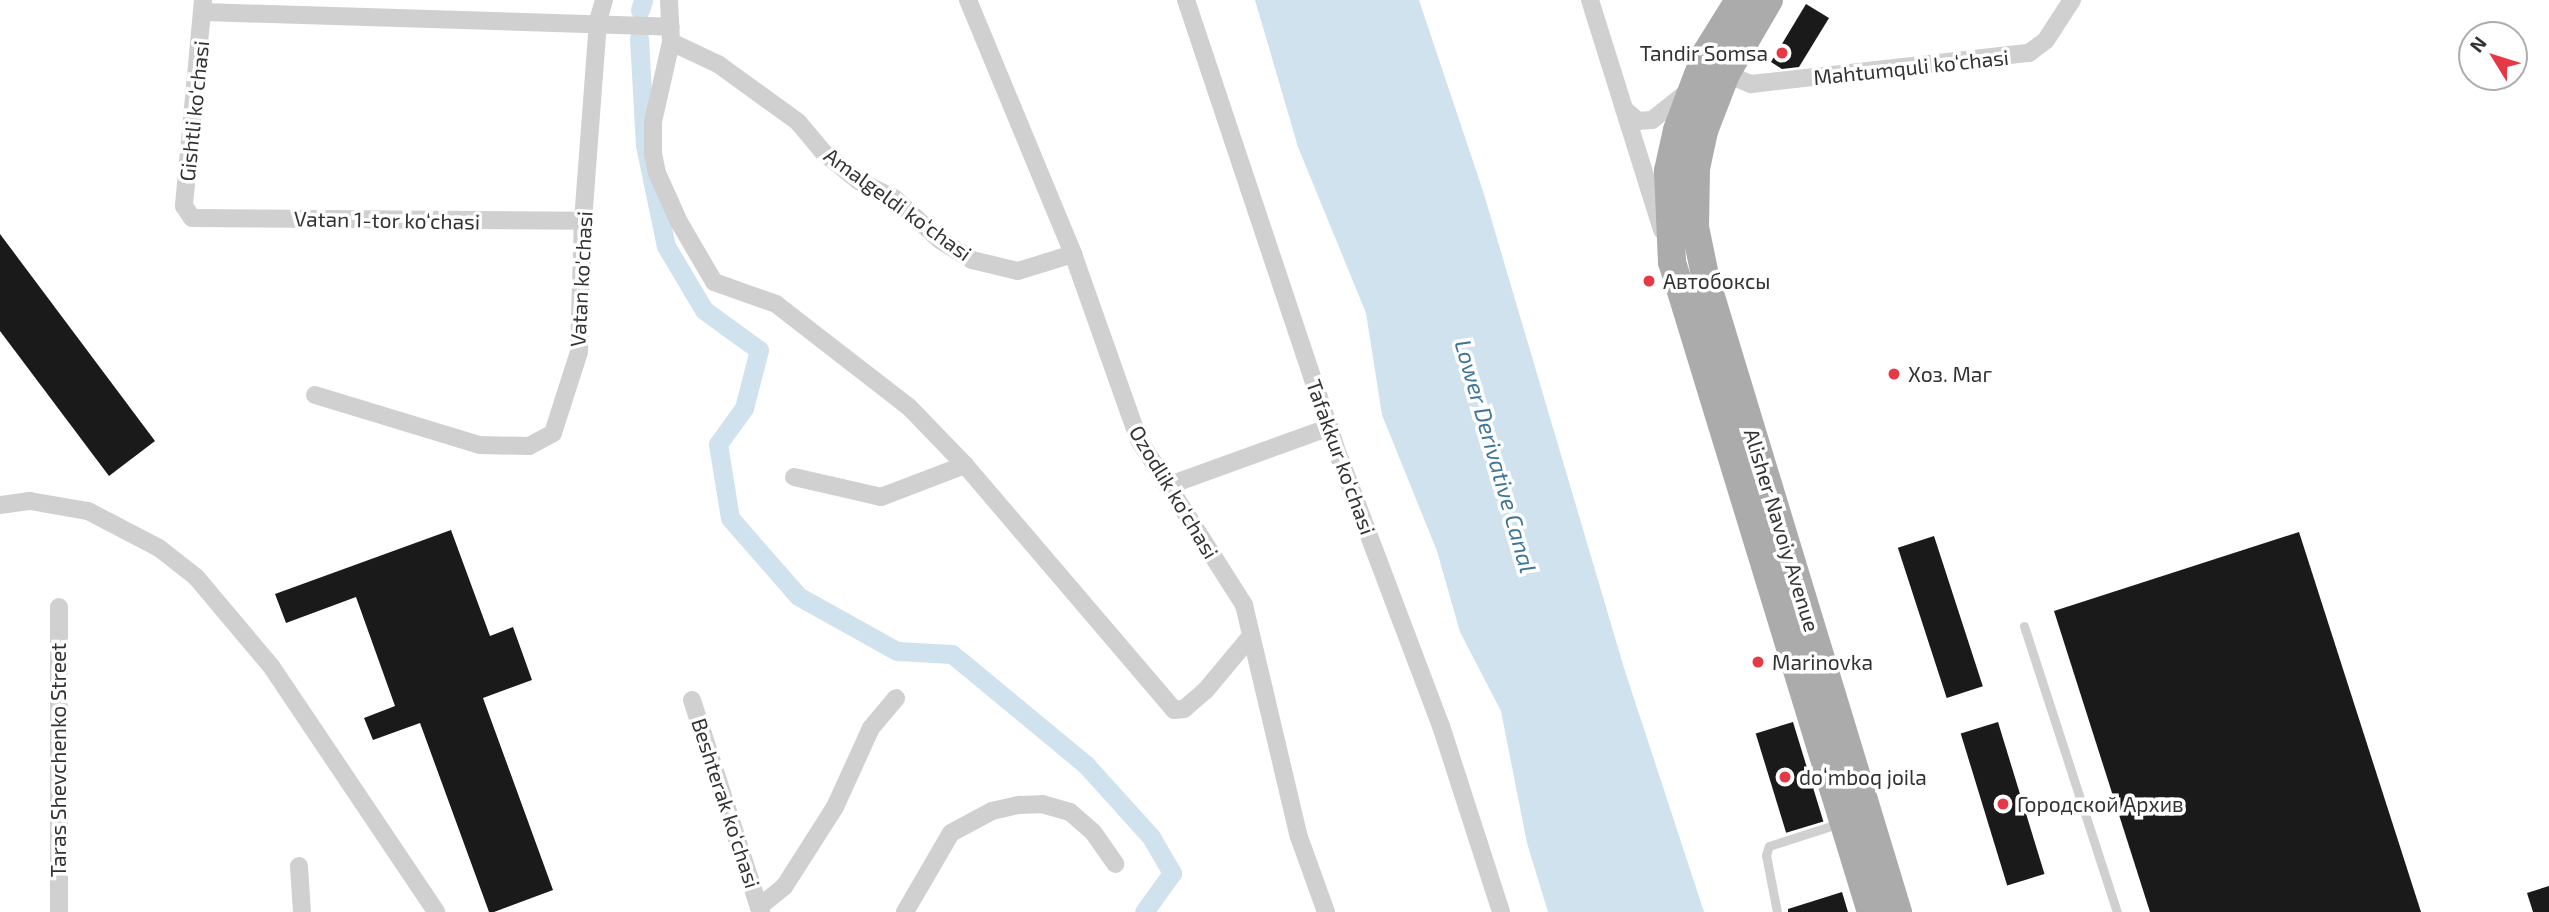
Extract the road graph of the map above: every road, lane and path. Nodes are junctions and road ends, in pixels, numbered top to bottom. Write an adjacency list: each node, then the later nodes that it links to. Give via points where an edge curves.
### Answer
1 (604, 0): 10 (street, Vatan ko'chasi)
2 (668, 0): 11 (street)
3 (968, 0): 17 (street, Ozodlik ko‘chasi)
4 (1186, 0): 20 (street, Tafakkur ko‘chasi)
5 (1590, 0): 14 (street)
6 (1739, 0): 13 (main road, Alisher Navoiy Avenue)
7 (1769, 0): 12 (main road, Alisher Navoiy Avenue)
8 (2072, 0): 12 (street, Mahtumquli ko‘chasi, via 2046,40 2029,54 1751,84)
9 (203, 6): 10 (street); 15 (street, Gishtli ko‘chasi, via 184,206)
10 (598, 21): 11 (street); 16 (street, Vatan ko'chasi)
11 (671, 34): 17 (street, Amalgeldi ko‘chasi, via 798,122 824,153 859,181 894,198 940,240 972,260 1018,271); 21 (street, via 653,122 653,153 663,188 707,274 724,287 764,297 811,328 909,407)
12 (1726, 74): 33 (main road, Alisher Navoiy Avenue, via 1704,131 1696,170 1695,228)
13 (1691, 87): 14 (street, via 1673,108 1652,120 1638,121); 18 (main road, Alisher Navoiy Avenue, via 1668,171)
14 (1624, 109): 18 (street)
15 (192, 218): 16 (street, Vatan 1-tor ko‘chasi)
16 (583, 222): 19 (street, Vatan ko'chasi, via 579,352 553,433 541,443 480,444)
17 (1073, 254): 23 (street, Ozodlik ko‘chasi, via 1117,387 1139,440)
18 (1672, 262): 30 (main road, Alisher Navoiy Avenue)
19 (315, 395)
20 (1330, 428): 23 (street); 40 (street, Tafakkur ko‘chasi, via 1441,726)
21 (965, 465): 22 (street, via 881,497); 27 (street, via 1174,710 1184,709 1206,690)
22 (794, 477)
23 (1167, 486): 27 (street, Ozodlik ko‘chasi, via 1244,605)
24 (0, 505): 37 (street, via 30,501 88,511 159,548 196,577 271,666)
25 (59, 607): 35 (street, Taras Shevchenko Street)
26 (2024, 626): 42 (lane)
27 (1251, 636): 39 (street, Ozodlik ko‘chasi, via 1299,837)
28 (896, 698): 34 (street, Beshterak ko‘chasi, via 871,728 835,807 784,887)
29 (692, 700): 34 (street, Beshterak ko‘chasi)
30 (1843, 822): 33 (main road, Alisher Navoiy Avenue); 41 (lane, via 1769,846 1766,855)
31 (1115, 864): 38 (street, via 1093,832 1070,812 1042,804 1019,805 963,823 951,833)
32 (299, 866): 36 (street)
33 (1883, 908)
34 (760, 909)
35 (59, 912)
36 (302, 912)
37 (436, 912)
38 (905, 912)
39 (1326, 912)
40 (1501, 912)
41 (1777, 912)
42 (2118, 912)

